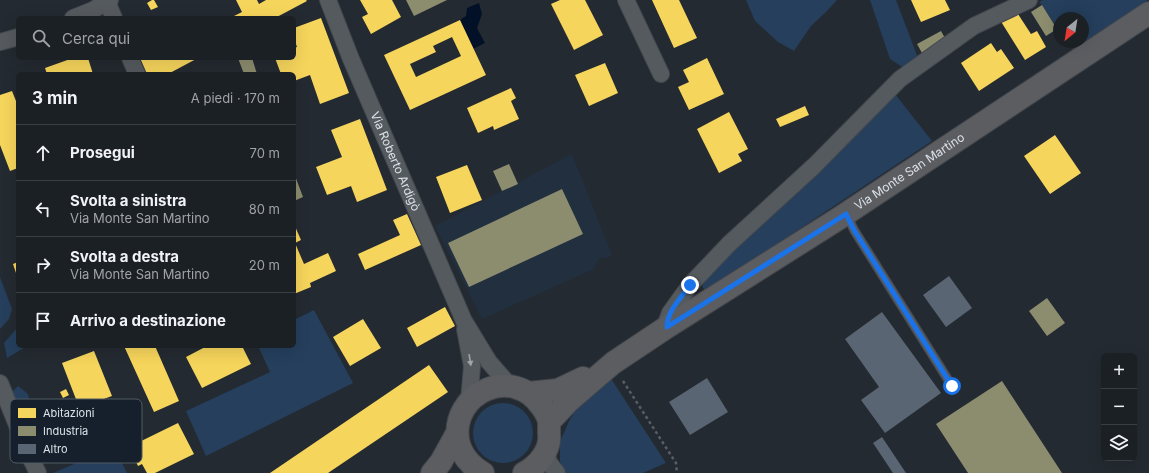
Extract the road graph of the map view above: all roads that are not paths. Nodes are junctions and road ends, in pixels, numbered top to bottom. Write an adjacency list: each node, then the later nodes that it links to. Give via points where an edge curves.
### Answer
1 (328, 0): 14 (street, Via Roberto Ardigò)
2 (626, 0): 12 (street)
3 (1029, 0): 15 (street, via 974,26 900,79 690,285 670,313)
4 (108, 1): 6 (street); 7 (street)
5 (1149, 13): 13 (street, Via Monte San Martino)
6 (78, 16)
7 (113, 16)
8 (16, 38): 9 (street)
9 (0, 42)
10 (131, 60): 11 (street)
11 (136, 72)
12 (661, 74)
13 (846, 214): 15 (street, Via Monte San Martino); 18 (lane)
14 (464, 321): 19 (street, Via Roberto Ardigò, via 489,362); 20 (street, Via Roberto Ardigò, one-way to 20, via 472,366)
15 (667, 327): 16 (street, Via Monte San Martino)
16 (613, 363): 19 (street, Via Monte San Martino, via 558,390); 22 (street, Via Monte San Martino, via 568,400)
17 (0, 384): 21 (street)
18 (952, 386)
19 (520, 390): 20 (street, Via Monte San Martino, via 495,386); 22 (street, via 538,401)
20 (469, 401): 23 (street, via 462,410)
21 (10, 408)
22 (549, 422): 24 (street, via 550,438)
23 (457, 433): 27 (street); 28 (street, via 466,459)
24 (545, 453): 29 (street, via 538,463); 30 (street)
25 (33, 463): 26 (street)
26 (38, 473)
27 (432, 473)
28 (483, 473)
29 (524, 473)
30 (557, 473)

